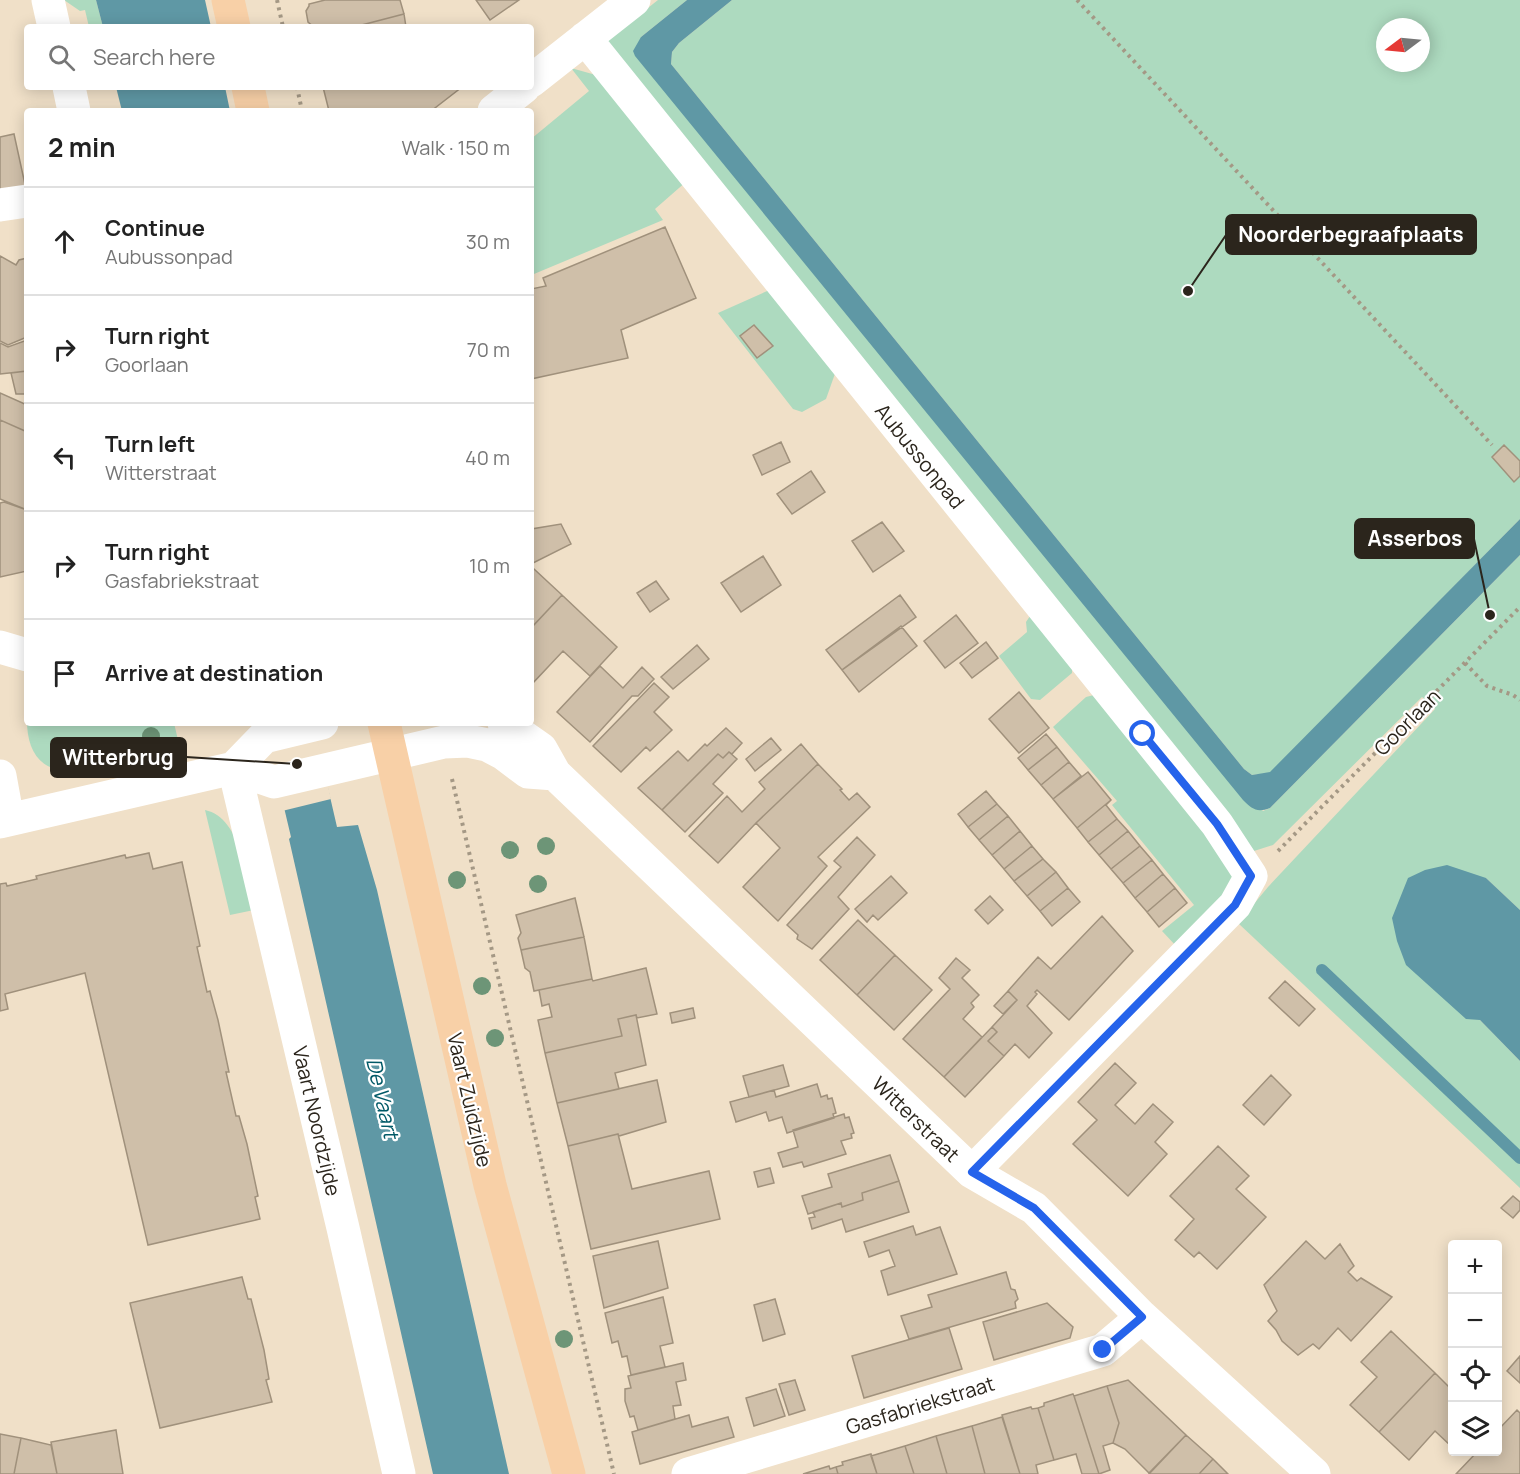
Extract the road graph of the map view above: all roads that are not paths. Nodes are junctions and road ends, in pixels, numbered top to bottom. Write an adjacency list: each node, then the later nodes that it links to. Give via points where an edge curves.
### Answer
1 (48, 0): 4 (street)
2 (228, 0): 5 (main road)
3 (634, 0): 6 (street)
4 (53, 24)
5 (233, 24)
6 (585, 38): 7 (street); 25 (street, Aubussonpad, via 1217,824 1251,876 1235,905)
7 (534, 79)
8 (70, 90): 11 (street)
9 (249, 90): 12 (main road)
10 (520, 90): 13 (street)
11 (73, 108)
12 (253, 108)
13 (498, 108)
14 (24, 201): 15 (street)
15 (0, 205)
16 (0, 647): 17 (street)
17 (24, 654)
18 (310, 726): 21 (street, via 264,737)
19 (508, 726): 22 (street, Witterstraat, via 541,748)
20 (387, 738): 21 (street, via 324,769 274,782); 22 (street, via 487,745 528,772); 29 (main road, Vaart Zuidzijde, via 490,1185)
21 (234, 768): 24 (street); 28 (street, Vaart Noordzijde)
22 (555, 774): 25 (street, Witterstraat)
23 (0, 776): 24 (street)
24 (4, 821)
25 (972, 1172): 26 (street, Witterstraat, via 1034,1208)
26 (1142, 1317): 27 (street, Witterstraat); 30 (street, Gasfabriekstraat, via 1103,1350)
27 (1310, 1473)
28 (399, 1474)
29 (569, 1474)
30 (688, 1474)

